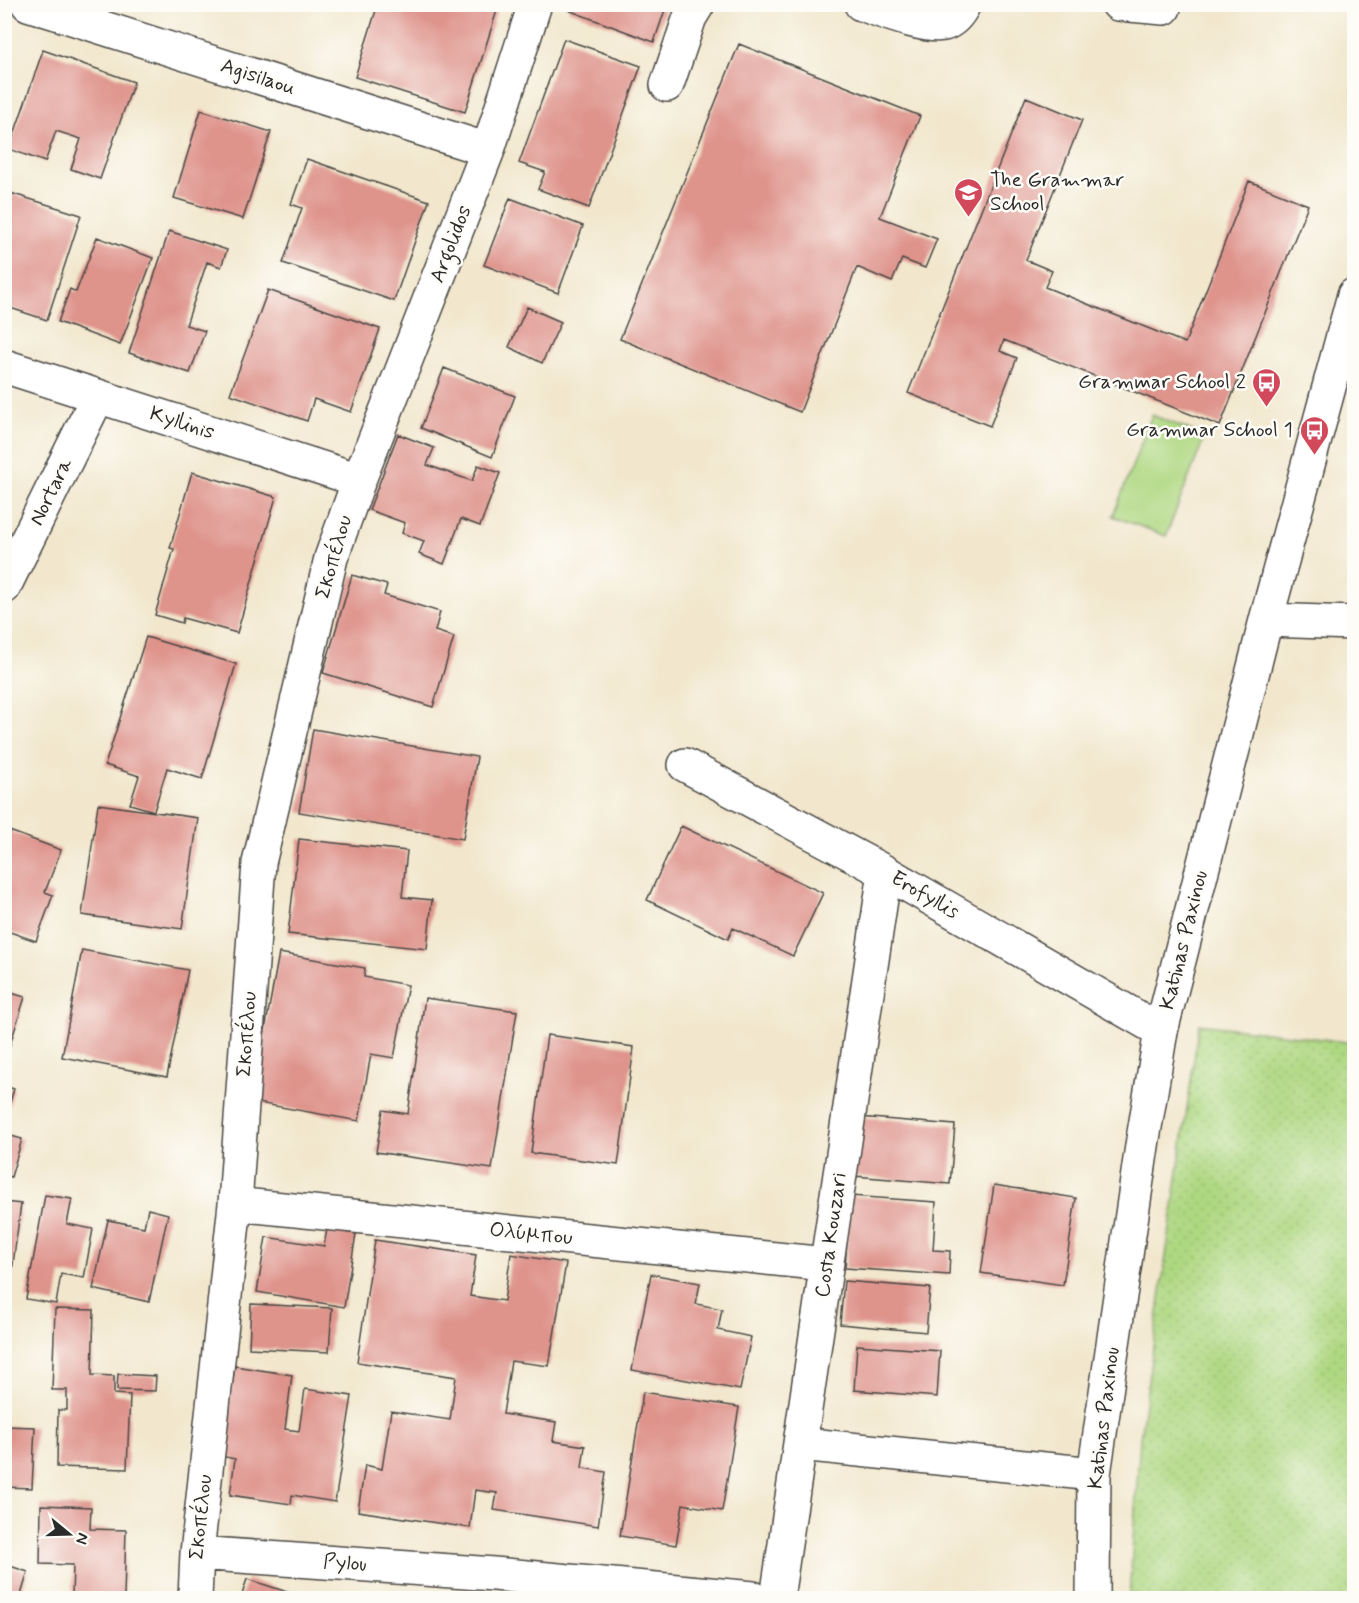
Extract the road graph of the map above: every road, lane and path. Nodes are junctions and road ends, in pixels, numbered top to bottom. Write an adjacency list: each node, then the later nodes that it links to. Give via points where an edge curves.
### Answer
1 (28, 4): 9 (street, Agisilaou)
2 (535, 4): 9 (street, Argolidos)
3 (698, 4): 8 (street)
4 (861, 4): 5 (street, via 915,21 944,24 959,14)
5 (964, 4)
6 (1118, 4): 7 (street)
7 (1164, 8)
8 (667, 85)
9 (488, 150): 13 (street, Argolidos)
10 (1354, 295): 15 (street, Katinas Paxinou)
11 (4, 366): 12 (street, Kyllinis)
12 (98, 396): 13 (street, Kyllinis); 14 (street, Nortara)
13 (359, 480): 20 (street, Σκοπέλου, via 331,558 260,863)
14 (4, 588)
15 (1266, 620): 16 (street); 19 (street, Katinas Paxinou)
16 (1354, 623)
17 (685, 765): 18 (street, Erofyllis)
18 (885, 872): 19 (street, Erofyllis); 21 (street, Costa Kouzari)
19 (1161, 1031): 23 (street, Katinas Paxinou)
20 (235, 1204): 21 (street, Ολύμπου); 24 (street, Σκοπέλου)
21 (826, 1264): 22 (street, Costa Kouzari)
22 (800, 1444): 23 (street); 28 (street, Costa Kouzari)
23 (1094, 1474): 29 (street, Katinas Paxinou)
24 (197, 1553): 25 (street, Pylou); 26 (street, Σκοπέλου)
25 (492, 1586): 27 (street, Pylou)
26 (195, 1599)
27 (753, 1599)
28 (777, 1599)
29 (1093, 1599)

